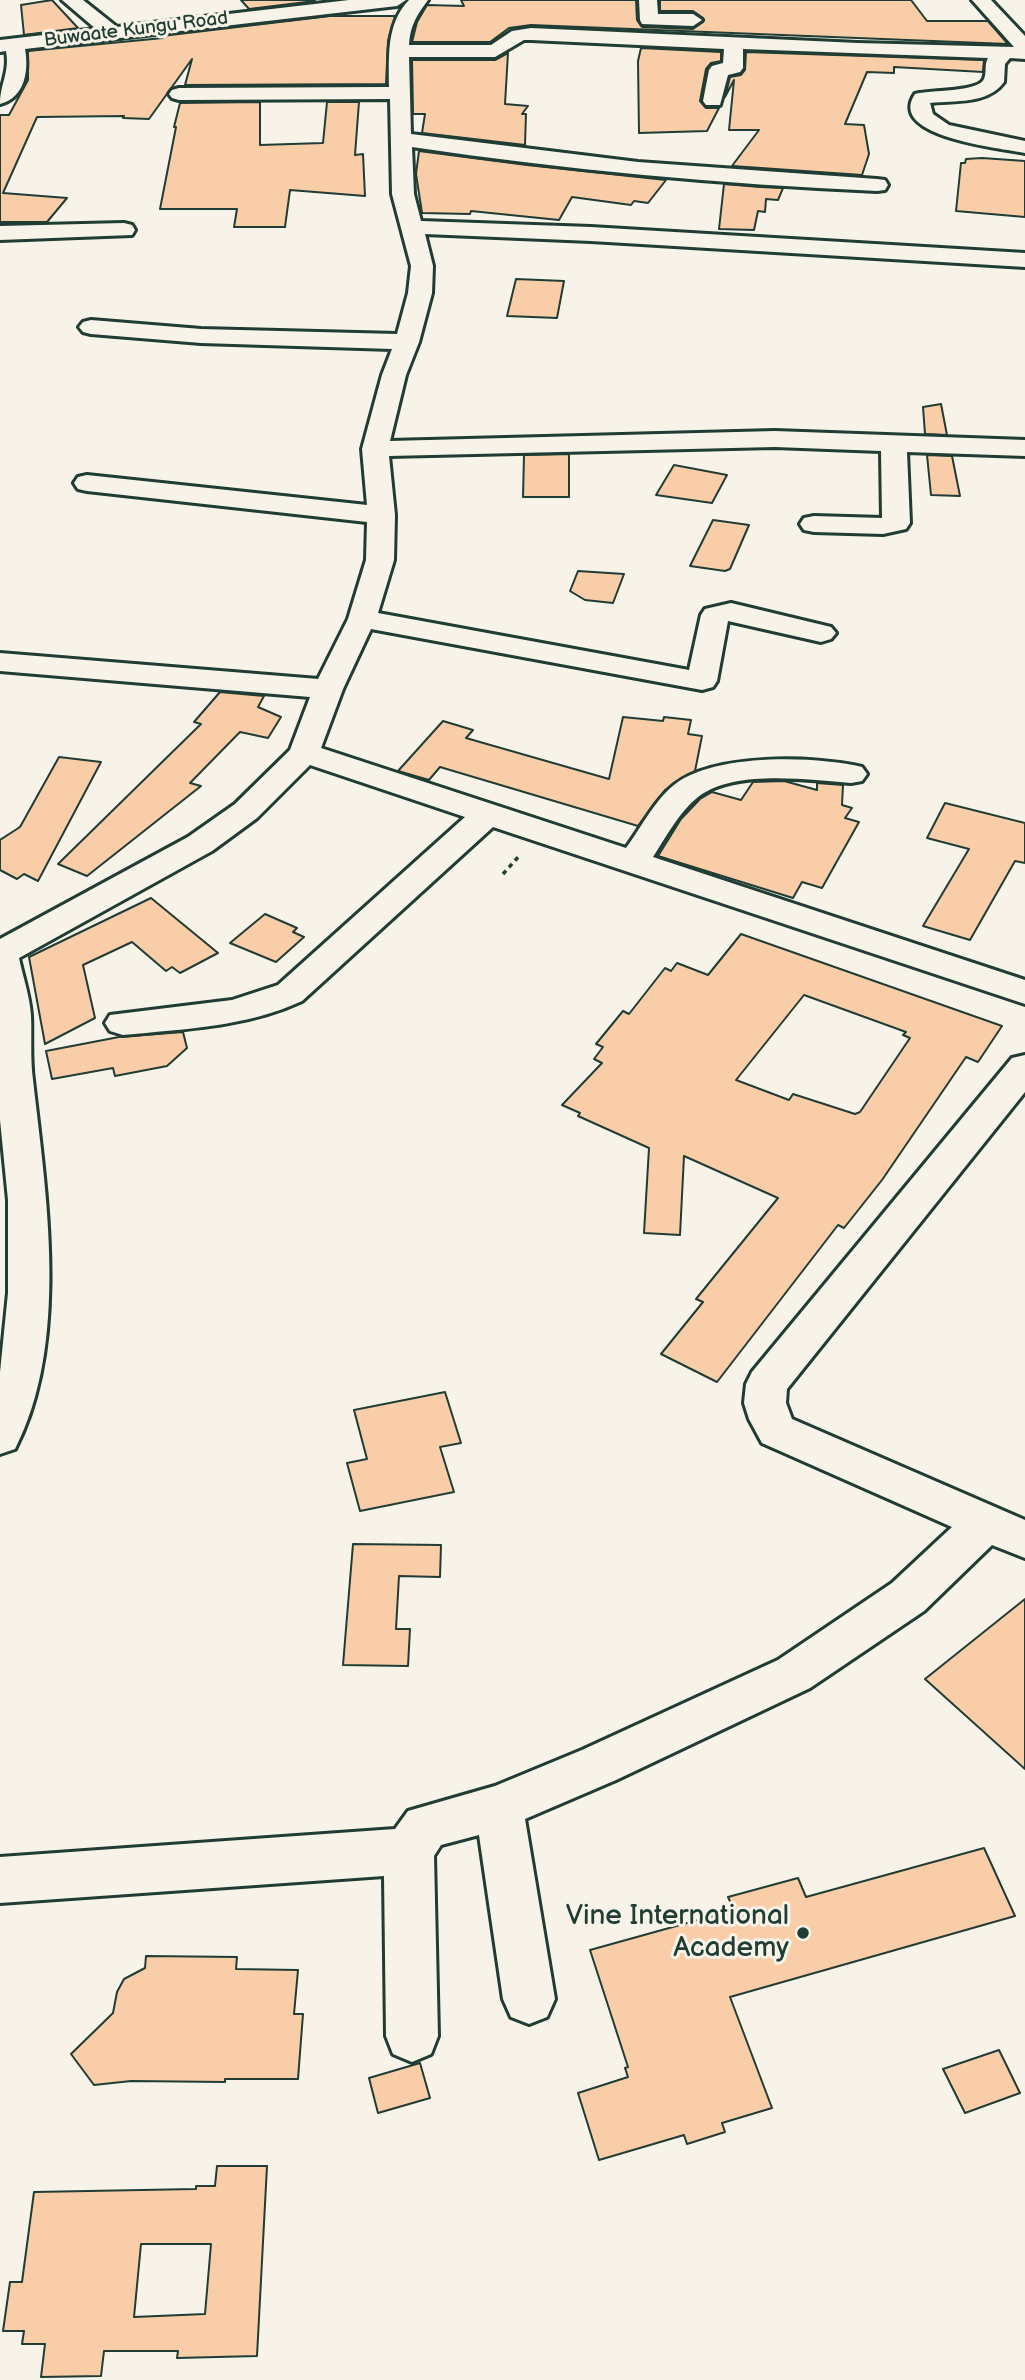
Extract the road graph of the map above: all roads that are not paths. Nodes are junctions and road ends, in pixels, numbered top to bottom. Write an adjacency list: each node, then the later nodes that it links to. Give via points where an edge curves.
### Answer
1 (71, 0): 7 (street)
2 (397, 0): 7 (street, Buwaate Kungu Road)
3 (419, 0): 11 (street, via 407,13)
4 (648, 0): 6 (street, via 649,20)
5 (981, 0): 10 (street)
6 (714, 20)
7 (113, 33): 9 (street, Buwaate Kungu Road)
8 (734, 44): 11 (street, via 531,34 519,35 495,51); 13 (street); 17 (street, via 733,68 719,70)
9 (7, 46): 16 (street, via 20,69 18,80)
10 (1025, 47)
11 (400, 51): 14 (street)
12 (1025, 53): 13 (street)
13 (1004, 54): 19 (street, via 995,62 994,82 984,91 922,98 923,117 942,130)
14 (399, 93): 15 (street); 18 (street)
15 (179, 94)
16 (0, 98)
17 (713, 101)
18 (400, 139): 20 (street, via 701,175); 21 (street, via 403,194)
19 (1025, 147)
20 (877, 185)
21 (411, 227): 24 (street); 26 (street, via 422,266 421,293)
22 (124, 230): 23 (street)
23 (0, 233)
24 (1025, 260)
25 (91, 327): 26 (street, via 201,336)
26 (407, 342): 29 (street)
27 (894, 442): 28 (street); 29 (street, via 775,439); 32 (street, via 895,523)
28 (1025, 448)
29 (375, 449): 31 (street)
30 (87, 483): 31 (street)
31 (380, 515): 33 (street, via 380,560)
32 (814, 524)
33 (362, 619): 34 (street, via 702,681 715,615 731,612); 36 (street)
34 (821, 633)
35 (0, 662): 36 (street)
36 (328, 689): 37 (street)
37 (304, 753): 39 (street); 41 (street, via 246,811 200,844)
38 (851, 774): 40 (street, via 745,770 705,780 686,790)
39 (488, 814): 40 (street); 43 (street, via 278,1000 211,1014)
40 (628, 851): 42 (street)
41 (0, 954): 45 (street, via 13,1013 13,1066 27,1200 28,1293 22,1368)
42 (1025, 992)
43 (123, 1023)
44 (1025, 1067): 46 (street, via 783,1364 763,1400 778,1431)
45 (0, 1437)
46 (1005, 1531): 47 (street, via 794,1674)
47 (499, 1807): 48 (street, via 425,1827); 50 (street)
48 (409, 1851): 49 (street); 51 (street)
49 (0, 1880)
50 (529, 1999)
51 (412, 2036)

